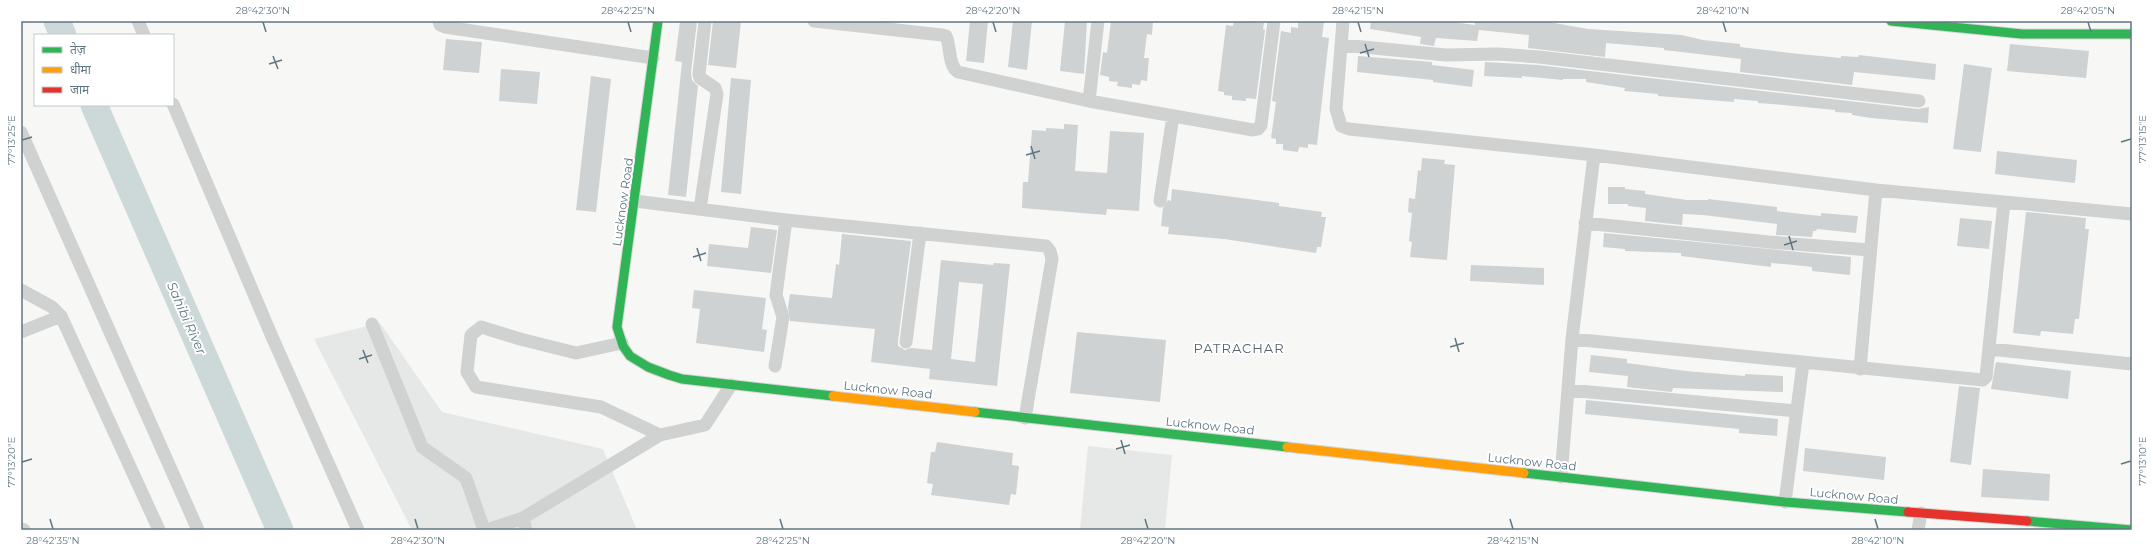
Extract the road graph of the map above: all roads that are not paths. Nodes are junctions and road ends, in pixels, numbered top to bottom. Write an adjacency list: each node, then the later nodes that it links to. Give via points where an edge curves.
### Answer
1 (138, 21): 10 (street)
2 (438, 21): 13 (street, via 445,27)
3 (658, 21): 13 (street, Lucknow Road)
4 (705, 21): 24 (street, via 699,74 700,78 715,88 717,94)
5 (814, 21): 14 (street, via 946,36 952,66 958,72)
6 (1098, 21): 14 (street)
7 (1274, 21): 17 (street, via 1261,125 1258,129)
8 (1343, 21): 12 (street)
9 (1891, 21): 11 (street, via 2022,34)
10 (144, 34)
11 (2132, 34)
12 (1342, 45): 15 (street, via 1452,56 1498,54 1539,57); 19 (street, via 1336,109 1341,126 1349,129)
13 (653, 58): 21 (street, Lucknow Road)
14 (1089, 101): 17 (street)
15 (1919, 101)
16 (174, 106): 55 (street)
17 (1173, 116): 22 (street)
18 (21, 132): 54 (street)
19 (1594, 155): 20 (street); 27 (street)
20 (1876, 190): 23 (street); 29 (street)
21 (635, 201): 24 (street); 36 (street, Lucknow Road, via 618,327)
22 (1160, 201)
23 (2004, 202): 25 (street); 37 (street)
24 (700, 209): 26 (street)
25 (2132, 214)
26 (786, 220): 28 (street); 40 (street, via 776,295 783,317)
27 (1585, 222): 29 (street); 34 (street)
28 (920, 233): 35 (street); 45 (street, via 1038,244 1046,246 1050,251 1052,259)
29 (1870, 250): 41 (street)
30 (21, 290): 31 (street, via 52,307)
31 (61, 316): 33 (street); 52 (street)
32 (372, 324): 56 (street, via 422,447 466,478)
33 (21, 332)
34 (1572, 339): 38 (street); 43 (street)
35 (906, 342)
36 (622, 343): 42 (street, Lucknow Road, via 630,356 663,374 682,380); 46 (street, via 576,353 481,327 471,335 467,372 476,387 601,408)
37 (1990, 349): 39 (street); 41 (street, via 1986,377 1980,380)
38 (1803, 363): 41 (street); 44 (street)
39 (2132, 364)
40 (775, 366)
41 (1860, 369)
42 (731, 385): 45 (street, Lucknow Road); 46 (street, via 705,425)
43 (1568, 390): 44 (street); 47 (street)
44 (1797, 411): 48 (street)
45 (1026, 418): 47 (street, Lucknow Road)
46 (660, 435): 50 (street)
47 (1561, 477): 48 (street, Lucknow Road)
48 (1785, 502): 49 (street, Lucknow Road)
49 (1921, 513): 57 (street); 58 (street, Lucknow Road)
50 (525, 524): 56 (street)
51 (21, 528): 53 (street)
52 (157, 528)
53 (24, 530)
54 (198, 530)
55 (358, 530)
56 (486, 530)
57 (1918, 530)
58 (2132, 530)

